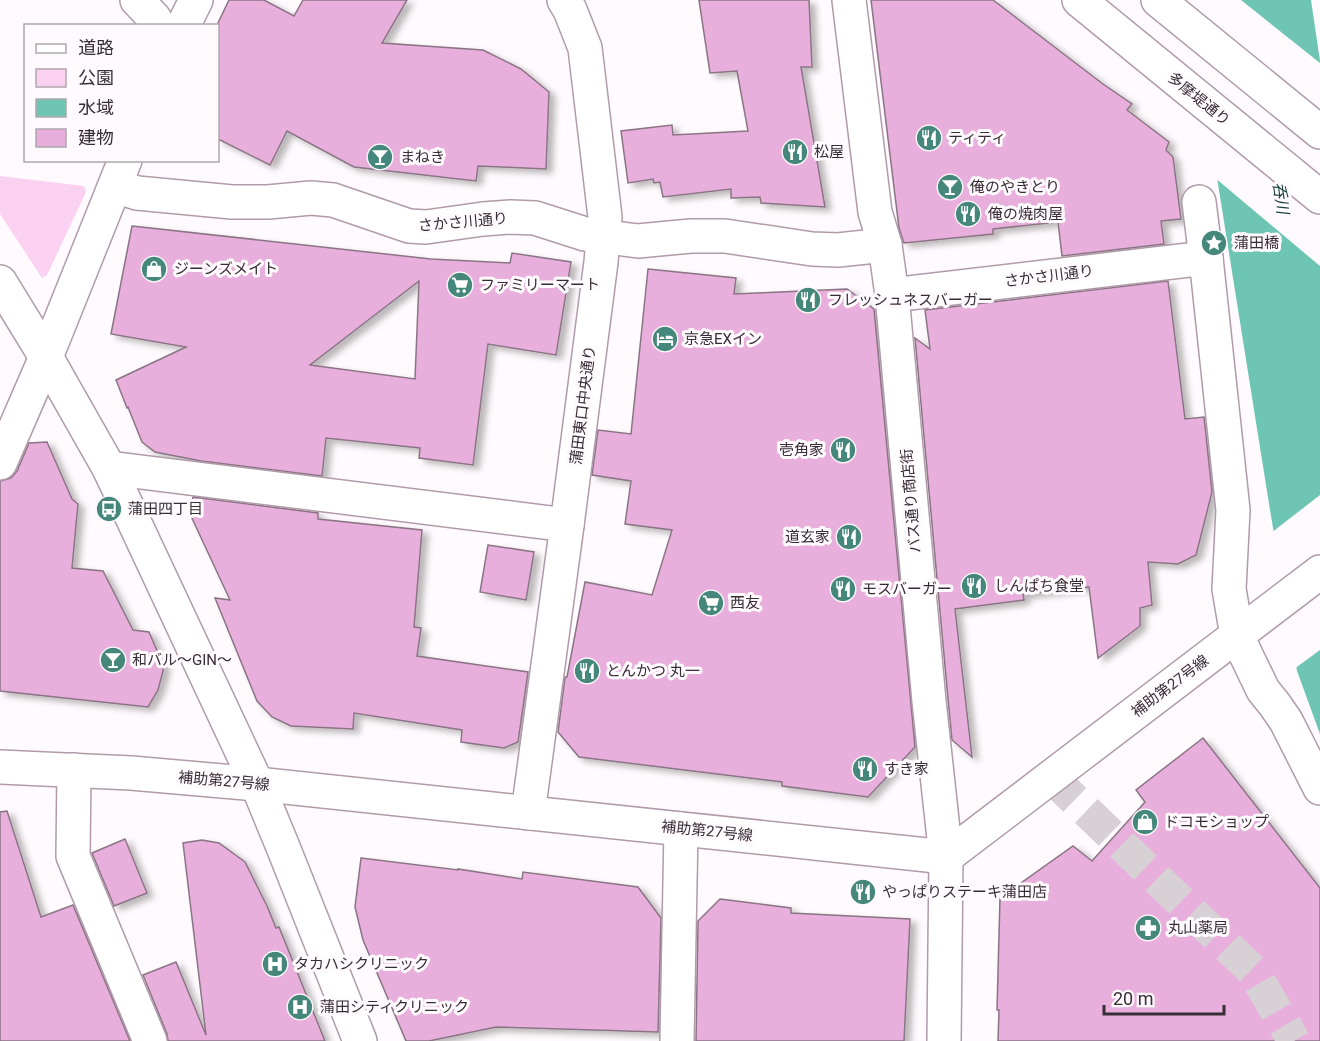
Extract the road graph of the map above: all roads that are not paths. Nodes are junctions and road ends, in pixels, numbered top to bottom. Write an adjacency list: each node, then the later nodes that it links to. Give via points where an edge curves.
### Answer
1 (137, 0): 7 (street)
2 (196, 0): 8 (street)
3 (564, 0): 13 (street, 蒲田東口中央通り, via 585,48 605,217)
4 (849, 0): 14 (street, バス通り商店街, via 875,212)
5 (1079, 0): 11 (street, 多摩堤通り)
6 (1158, 0): 9 (street)
7 (158, 24)
8 (184, 24)
9 (1320, 132)
10 (120, 173): 13 (street, さかさ川通り, via 137,193 232,202 333,200 409,226 535,218); 18 (street)
11 (1320, 197)
12 (1199, 202): 15 (street)
13 (603, 237): 14 (street, さかさ川通り, via 639,241 725,236 838,250); 21 (street, 蒲田東口中央通り)
14 (885, 245): 17 (street, バス通り商店街)
15 (1206, 258): 17 (street, さかさ川通り); 23 (street, via 1233,510 1229,589)
16 (0, 282): 18 (street)
17 (892, 295): 30 (street, バス通り商店街)
18 (46, 357): 19 (street); 20 (street)
19 (0, 463)
20 (109, 468): 21 (street); 26 (street)
21 (567, 525): 28 (street, 蒲田東口中央通り)
22 (1320, 572): 23 (street, 補助第27号線)
23 (1237, 636): 27 (street, via 1263,690 1286,722); 30 (street, 補助第27号線)
24 (0, 767): 25 (street, 補助第27号線)
25 (74, 770): 26 (street, 補助第27号線); 31 (street, via 73,856)
26 (256, 784): 28 (street, 補助第27号線); 32 (street)
27 (1320, 788)
28 (528, 813): 29 (street, 補助第27号線)
29 (681, 828): 30 (street, 補助第27号線); 33 (street)
30 (946, 857): 34 (street, バス通り商店街)
31 (150, 1041)
32 (360, 1041)
33 (676, 1041)
34 (944, 1041)

